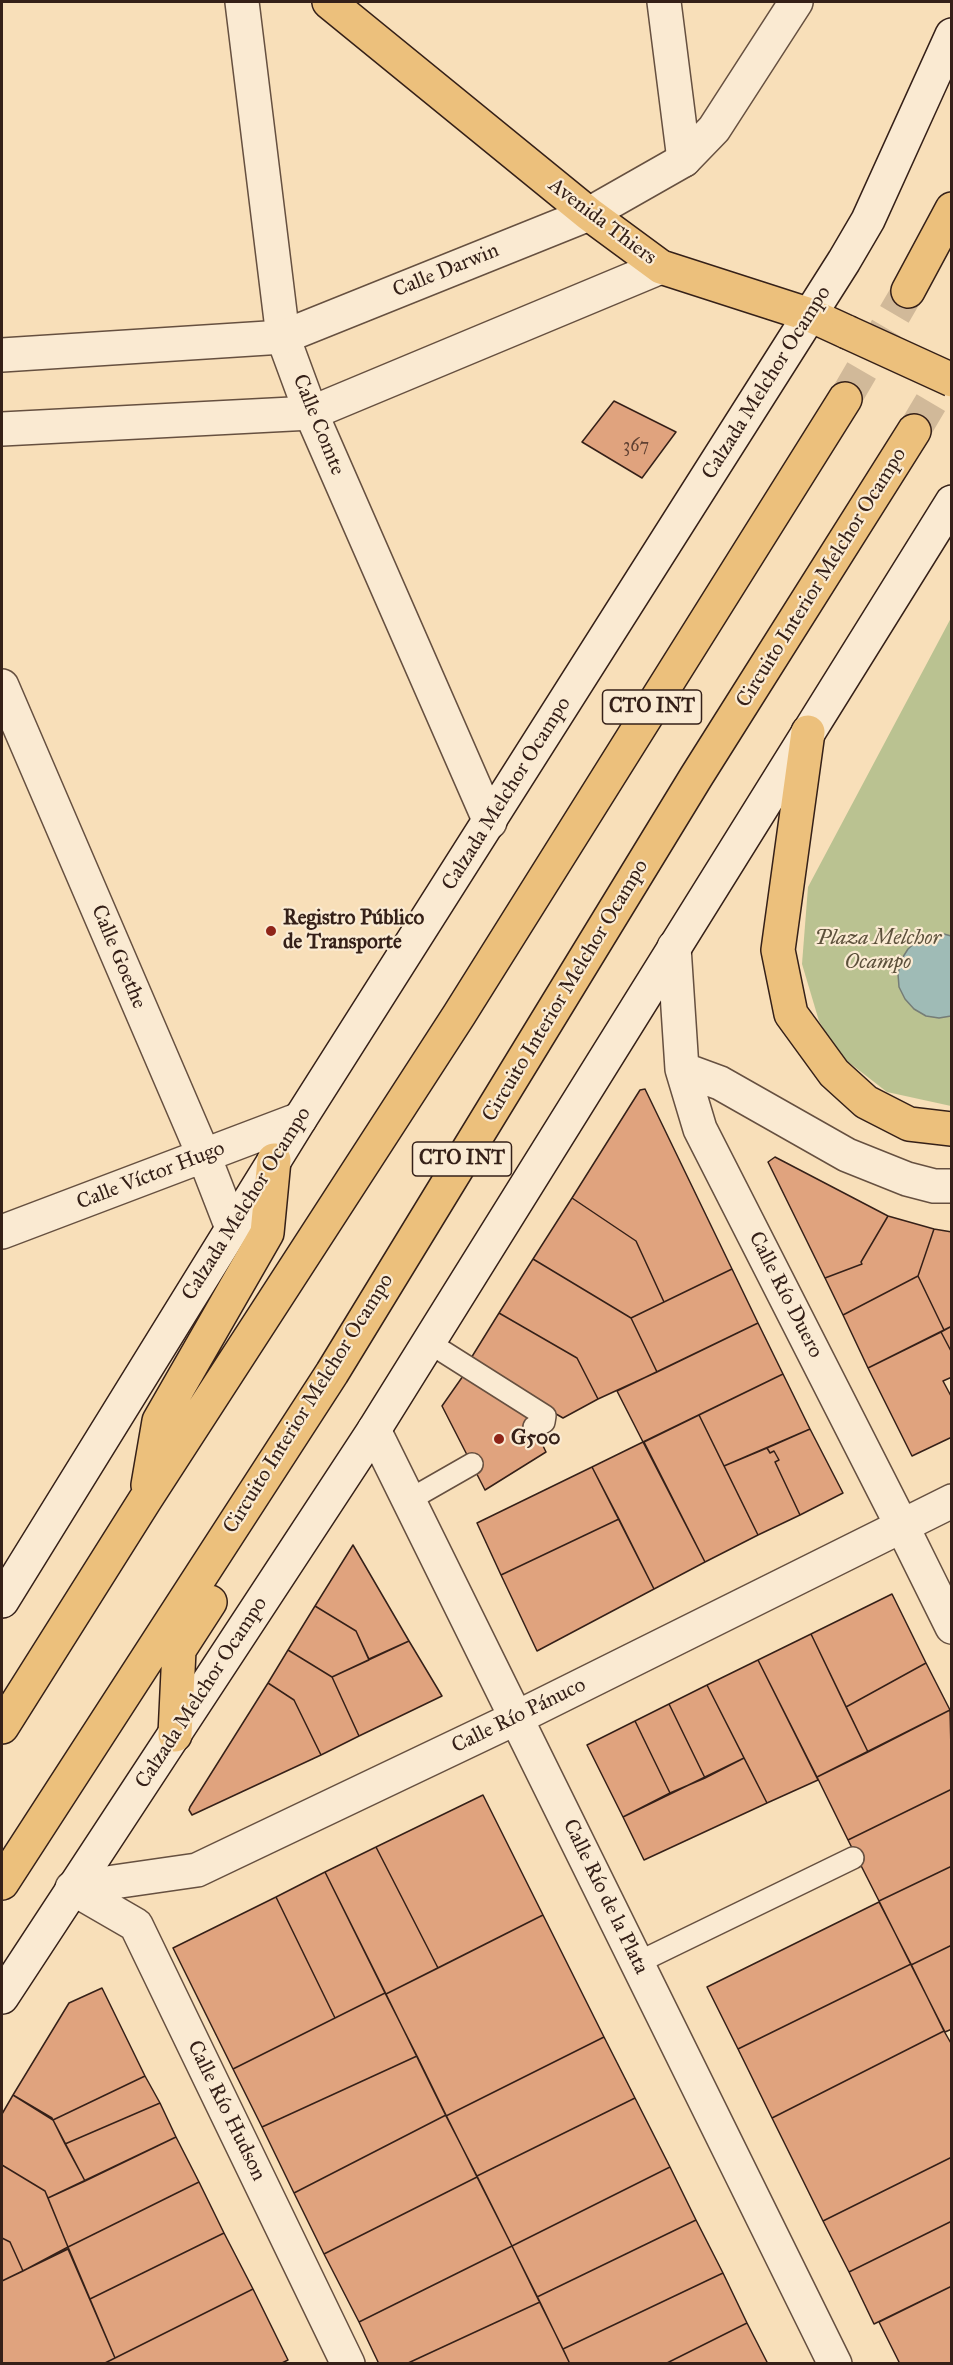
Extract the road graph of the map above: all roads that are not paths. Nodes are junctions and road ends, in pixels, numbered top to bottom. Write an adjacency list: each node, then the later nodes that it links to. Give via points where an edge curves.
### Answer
1 (242, 2): 12 (street, Calle Comte)
2 (329, 2): 8 (main road, Avenida Thiers)
3 (664, 2): 6 (street)
4 (796, 2): 6 (street, Calle Darwin, via 714,129)
5 (951, 35): 11 (street, Calzada Melchor Ocampo / CTO INT, via 868,220)
6 (684, 160): 8 (street, Calle Darwin)
7 (951, 209): 10 (main road)
8 (589, 214): 9 (main road, Avenida Thiers); 12 (street, Calle Darwin)
9 (661, 267): 11 (main road, Avenida Thiers); 16 (street)
10 (908, 291)
11 (810, 315): 14 (main road, Avenida Thiers, bridge); 22 (street, Calzada Melchor Ocampo / CTO INT)
12 (283, 337): 13 (street, Calle Darwin); 16 (street, Calle Comte)
13 (2, 355)
14 (951, 380)
15 (845, 399): 37 (main road, CTO INT, via 459,1015)
16 (311, 413): 17 (street); 22 (street, Calle Comte)
17 (2, 429)
18 (914, 430): 36 (main road, Circuito Interior Melchor Ocampo / CTO INT)
19 (951, 502): 21 (street, Calzada Melchor Ocampo / CTO INT)
20 (2, 686): 27 (street, Calle Goethe)
21 (808, 732): 23 (street, Calzada Melchor Ocampo / CTO INT); 26 (main road, via 778,950 791,1014 834,1073 866,1102 909,1124)
22 (490, 822): 25 (street, Calzada Melchor Ocampo / CTO INT)
23 (674, 947): 24 (street, Calle Río Duero); 32 (street, Calzada Melchor Ocampo / CTO INT)
24 (682, 1069): 29 (street, via 720,1083 856,1159 907,1179); 40 (street, Calle Río Duero, via 700,1129)
25 (300, 1119): 27 (street, Calle Víctor Hugo); 28 (street, Calzada Melchor Ocampo / CTO INT)
26 (951, 1129)
27 (204, 1156): 30 (street, Calle Goethe); 31 (street, Calle Víctor Hugo)
28 (274, 1160): 30 (street, Calzada Melchor Ocampo / CTO INT); 37 (main road, via 267,1233 159,1421)
29 (951, 1186)
30 (232, 1228): 41 (street, Calzada Melchor Ocampo / CTO INT)
31 (2, 1232)
32 (428, 1342): 33 (lane, via 545,1416 544,1422); 34 (street, Calzada Melchor Ocampo / CTO INT)
33 (534, 1427)
34 (374, 1430): 38 (street, Calle Río de la Plata); 45 (street, Calzada Melchor Ocampo / CTO INT)
35 (472, 1464): 38 (lane)
36 (267, 1472): 45 (main road, via 254,1530 179,1650); 47 (main road, Circuito Interior Melchor Ocampo / CTO INT)
37 (145, 1500): 44 (main road, CTO INT)
38 (409, 1500): 43 (street, Calle Río de la Plata)
39 (951, 1501): 40 (street, Calle Río Pánuco)
40 (902, 1526): 42 (street, Calle Río Duero); 43 (street, Calle Río Pánuco)
41 (2, 1601)
42 (951, 1627)
43 (516, 1718): 48 (street, Calle Río Pánuco, via 197,1870); 49 (street, Calle Río de la Plata)
44 (2, 1727)
45 (175, 1735): 48 (street, Calzada Melchor Ocampo / CTO INT)
46 (854, 1858): 49 (lane)
47 (2, 1883)
48 (72, 1888): 50 (street, Calzada Melchor Ocampo / CTO INT); 51 (street, Calle Río Hudson, via 136,1925)
49 (637, 1963): 52 (street, Calle Río de la Plata)
50 (2, 1997)
51 (348, 2364)
52 (835, 2364)

